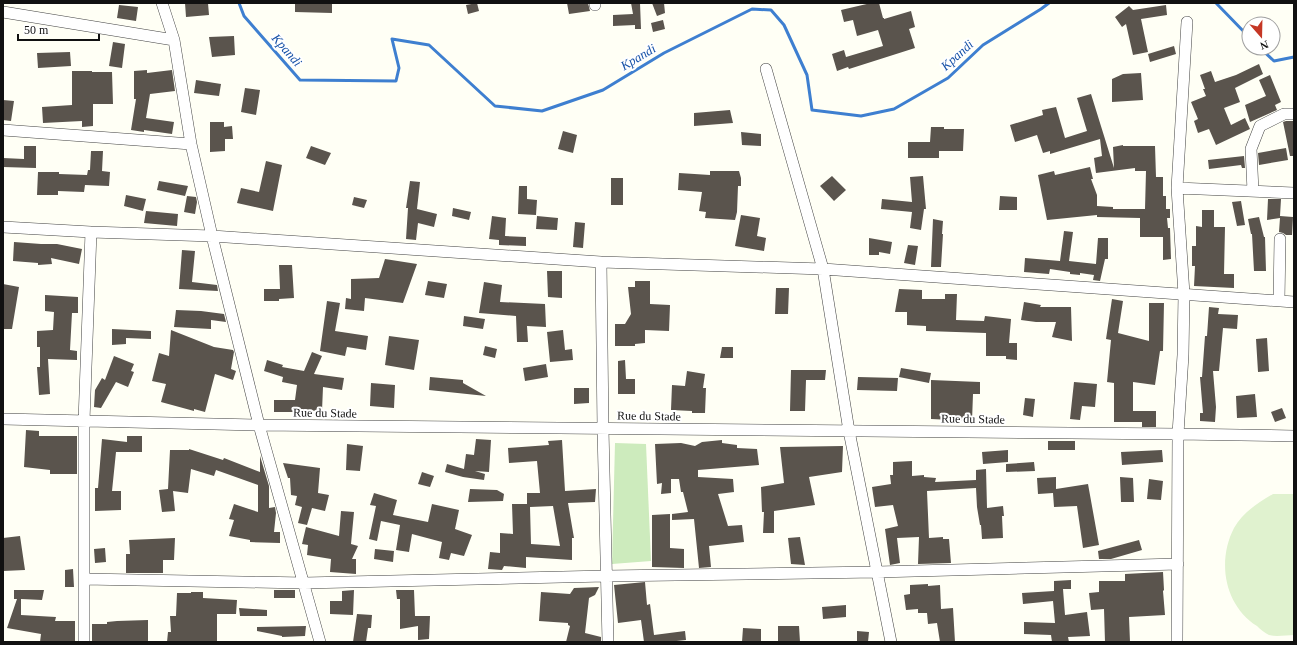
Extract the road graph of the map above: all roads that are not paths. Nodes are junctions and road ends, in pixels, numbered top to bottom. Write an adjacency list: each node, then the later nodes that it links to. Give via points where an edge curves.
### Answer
1 (162, 3): 4 (street)
2 (3, 12): 4 (street)
3 (1187, 22): 9 (street)
4 (174, 40): 8 (street)
5 (766, 69): 17 (street)
6 (1294, 114): 10 (street, via 1284,114 1260,126 1251,149)
7 (3, 130): 8 (street)
8 (191, 144): 14 (street)
9 (1177, 188): 10 (street); 18 (street)
10 (1253, 191): 11 (street)
11 (1294, 193)
12 (3, 227): 13 (street)
13 (91, 232): 14 (street); 22 (street)
14 (212, 236): 16 (street); 23 (street)
15 (1280, 239): 19 (street)
16 (601, 262): 17 (street); 24 (street)
17 (823, 269): 18 (street); 25 (street)
18 (1184, 294): 19 (street); 26 (street)
19 (1279, 301): 20 (street)
20 (1294, 302)
21 (3, 419): 22 (street, Rue du Stade)
22 (84, 421): 23 (street, Rue du Stade); 31 (street)
23 (259, 425): 24 (street, Rue du Stade); 32 (street)
24 (603, 428): 25 (street, Rue du Stade); 30 (street)
25 (849, 431): 26 (street, Rue du Stade); 29 (street)
26 (1178, 434): 27 (street, Rue du Stade); 28 (street)
27 (1294, 436)
28 (1178, 564): 29 (street); 37 (street)
29 (877, 572): 30 (street); 36 (street)
30 (606, 576): 32 (street); 35 (street)
31 (84, 579): 32 (street); 33 (street)
32 (304, 583): 34 (street)
33 (84, 642)
34 (320, 642)
35 (608, 642)
36 (891, 642)
37 (1177, 642)

